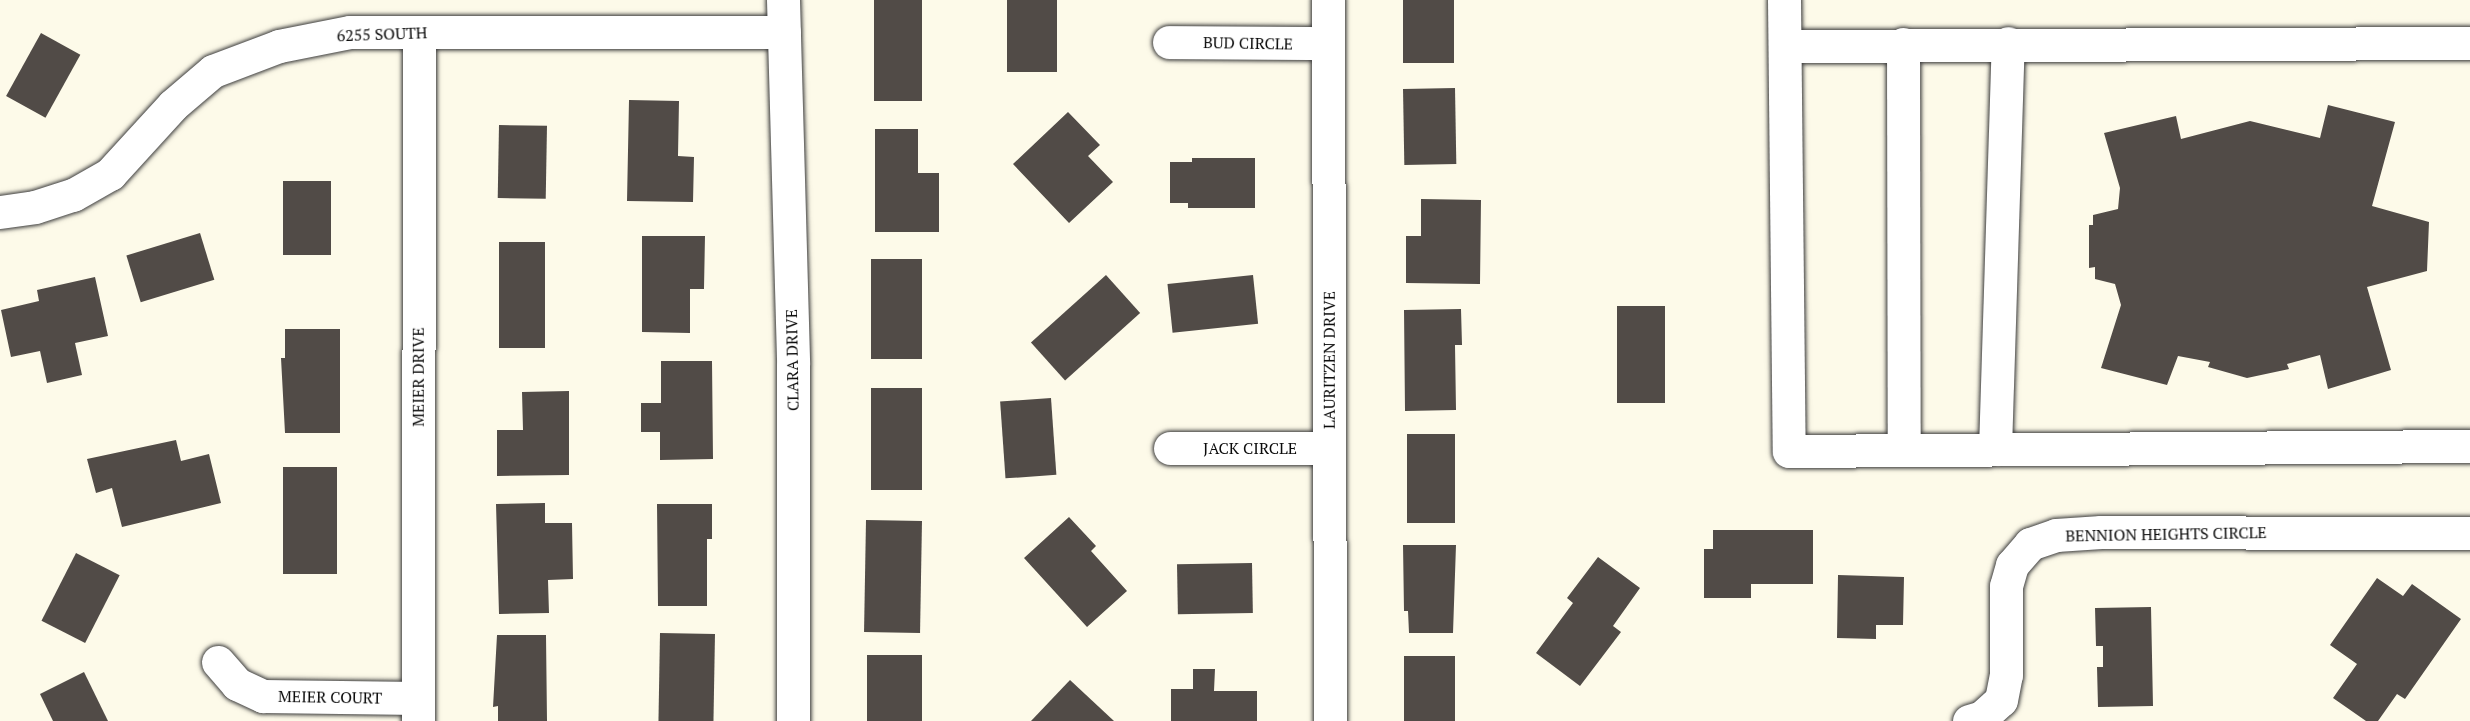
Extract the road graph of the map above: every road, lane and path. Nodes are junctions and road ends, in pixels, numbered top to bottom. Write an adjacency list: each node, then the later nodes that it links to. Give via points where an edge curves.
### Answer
1 (1328, 0): 7 (street, LAURITZEN DRIVE)
2 (1784, 0): 10 (street)
3 (784, 16): 4 (street, 6255 SOUTH); 20 (street, CLARA DRIVE, via 793,364)
4 (419, 32): 11 (street, 6255 SOUTH, via 350,32 279,46 213,71 173,105 110,174 73,195 35,207); 19 (street, MEIER DRIVE)
5 (1168, 42): 7 (street, BUD CIRCLE)
6 (2470, 43): 9 (street)
7 (1328, 44): 14 (street, LAURITZEN DRIVE)
8 (1903, 44): 9 (street); 10 (street); 16 (street)
9 (2008, 44): 15 (street)
10 (1785, 46): 16 (street, via 1789,451)
11 (0, 212)
12 (2470, 446): 15 (street)
13 (1170, 448): 14 (street, JACK CIRCLE)
14 (1329, 448): 21 (street, LAURITZEN DRIVE)
15 (1995, 449): 16 (street)
16 (1904, 450)
17 (2470, 533): 22 (street, BENNION HEIGHTS CIRCLE, via 2101,532 2056,535 2030,544 2012,565 2007,586 2006,675 2001,700 1982,717)
18 (218, 662): 19 (street, MEIER COURT, via 237,684 263,696)
19 (418, 710)
20 (793, 721)
21 (1330, 721)
22 (1969, 721)

